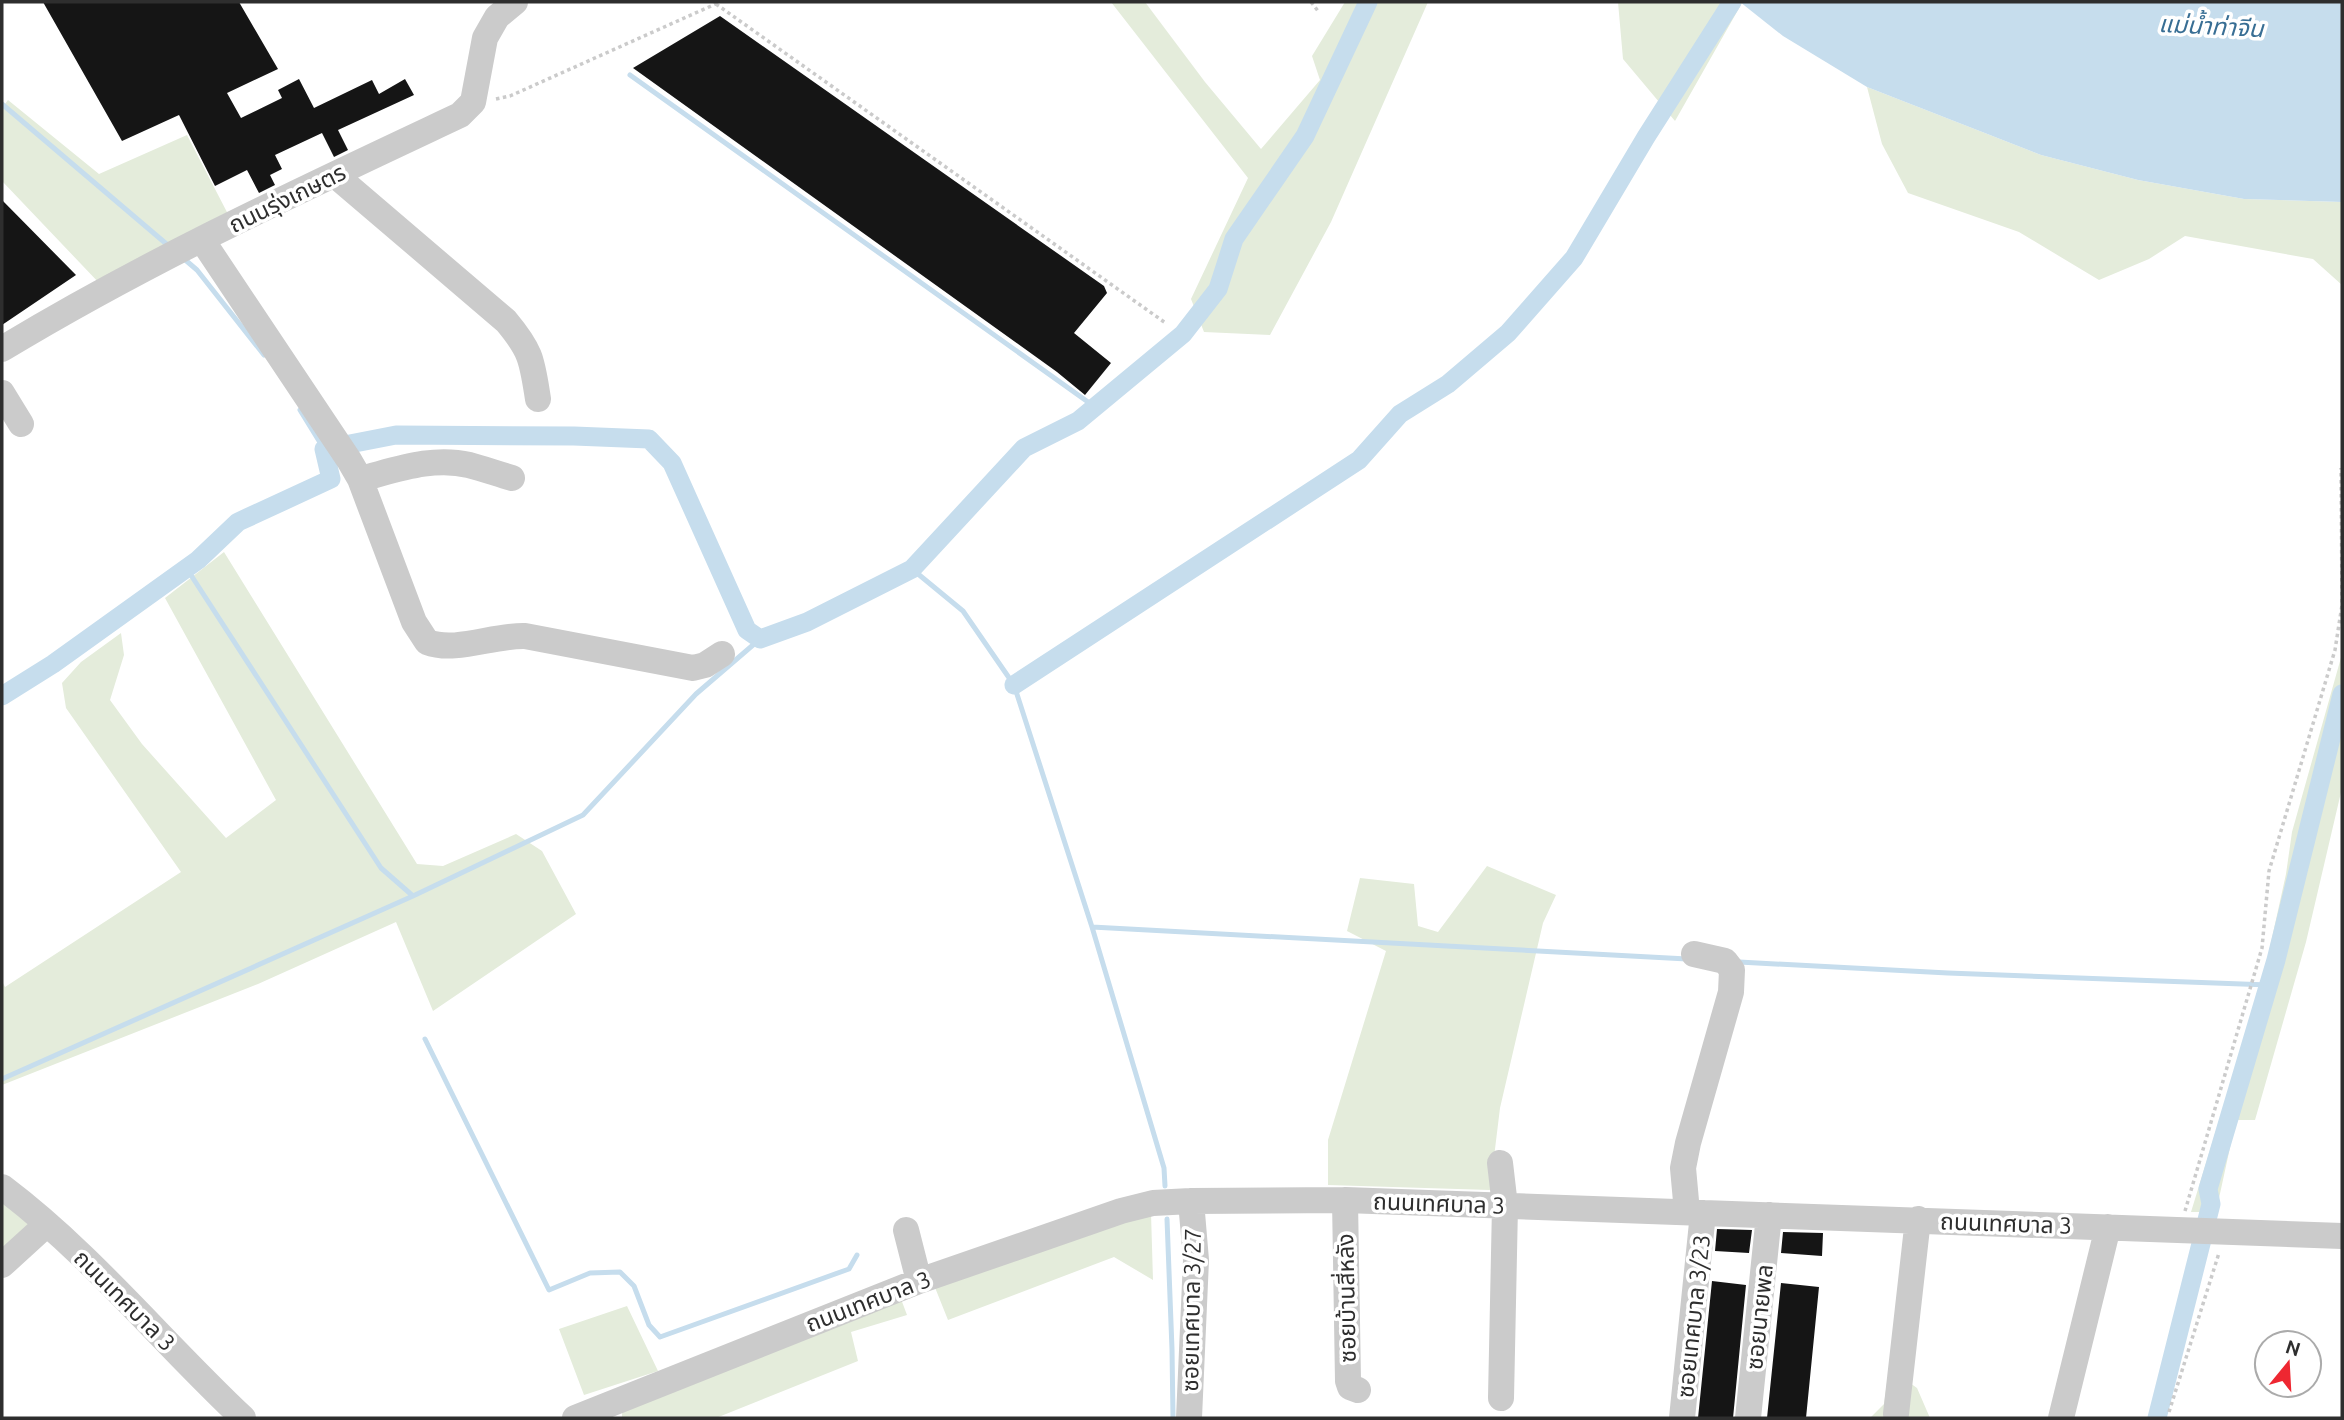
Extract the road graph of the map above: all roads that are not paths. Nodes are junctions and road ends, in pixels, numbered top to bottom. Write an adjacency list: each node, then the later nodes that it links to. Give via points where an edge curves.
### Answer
1 (515, 2): 2 (street, ถนนรุ่งเกษตร, via 485,38 473,102 460,115)
2 (335, 174): 3 (street, ถนนรุ่งเกษตร); 6 (street, via 506,321 532,360)
3 (185, 249): 4 (street, ถนนรุ่งเกษตร, via 69,308); 8 (street, via 328,428)
4 (2, 349)
5 (2, 393): 7 (street)
6 (538, 400)
7 (21, 424)
8 (354, 469): 9 (street, via 443,462); 10 (street, via 414,622 427,642 445,646 525,636 696,668)
9 (512, 478)
10 (722, 654)
11 (1694, 954): 17 (street, ซอยเทศบาล 3/23, via 1725,961 1732,970 1731,992 1683,1168)
12 (1500, 1163): 16 (street)
13 (2, 1187): 20 (street, ถนนเทศบาล 3)
14 (1345, 1200): 15 (street, ถนนเทศบาล 3); 16 (street, ถนนเทศบาล 3); 26 (street, ซอยบ้านสี่หลัง, via 1348,1381)
15 (1191, 1201): 25 (street, ถนนเทศบาล 3, via 1121,1211); 32 (street, ซอยเทศบาล 3/27, via 1196,1260)
16 (1504, 1206): 17 (street, ถนนเทศบาล 3); 27 (street)
17 (1695, 1213): 18 (street, ถนนเทศบาล 3); 33 (street, ซอยเทศบาล 3/23)
18 (1769, 1215): 19 (street, ถนนเทศบาล 3); 34 (street, ซอยนายพล)
19 (1918, 1219): 21 (street, ถนนเทศบาล 3); 29 (street)
20 (47, 1224): 24 (street); 30 (street, ถนนเทศบาล 3)
21 (2108, 1227): 23 (street, ถนนเทศบาล 3); 35 (street)
22 (906, 1230): 25 (street)
23 (2342, 1236)
24 (2, 1265)
25 (919, 1281): 28 (street, ถนนเทศบาล 3)
26 (1359, 1390)
27 (1502, 1398)
28 (609, 1412): 31 (street, ถนนเทศบาล 3)
29 (1896, 1414)
30 (239, 1417)
31 (575, 1418)
32 (1189, 1418)
33 (1682, 1418)
34 (1748, 1418)
35 (2061, 1418)

